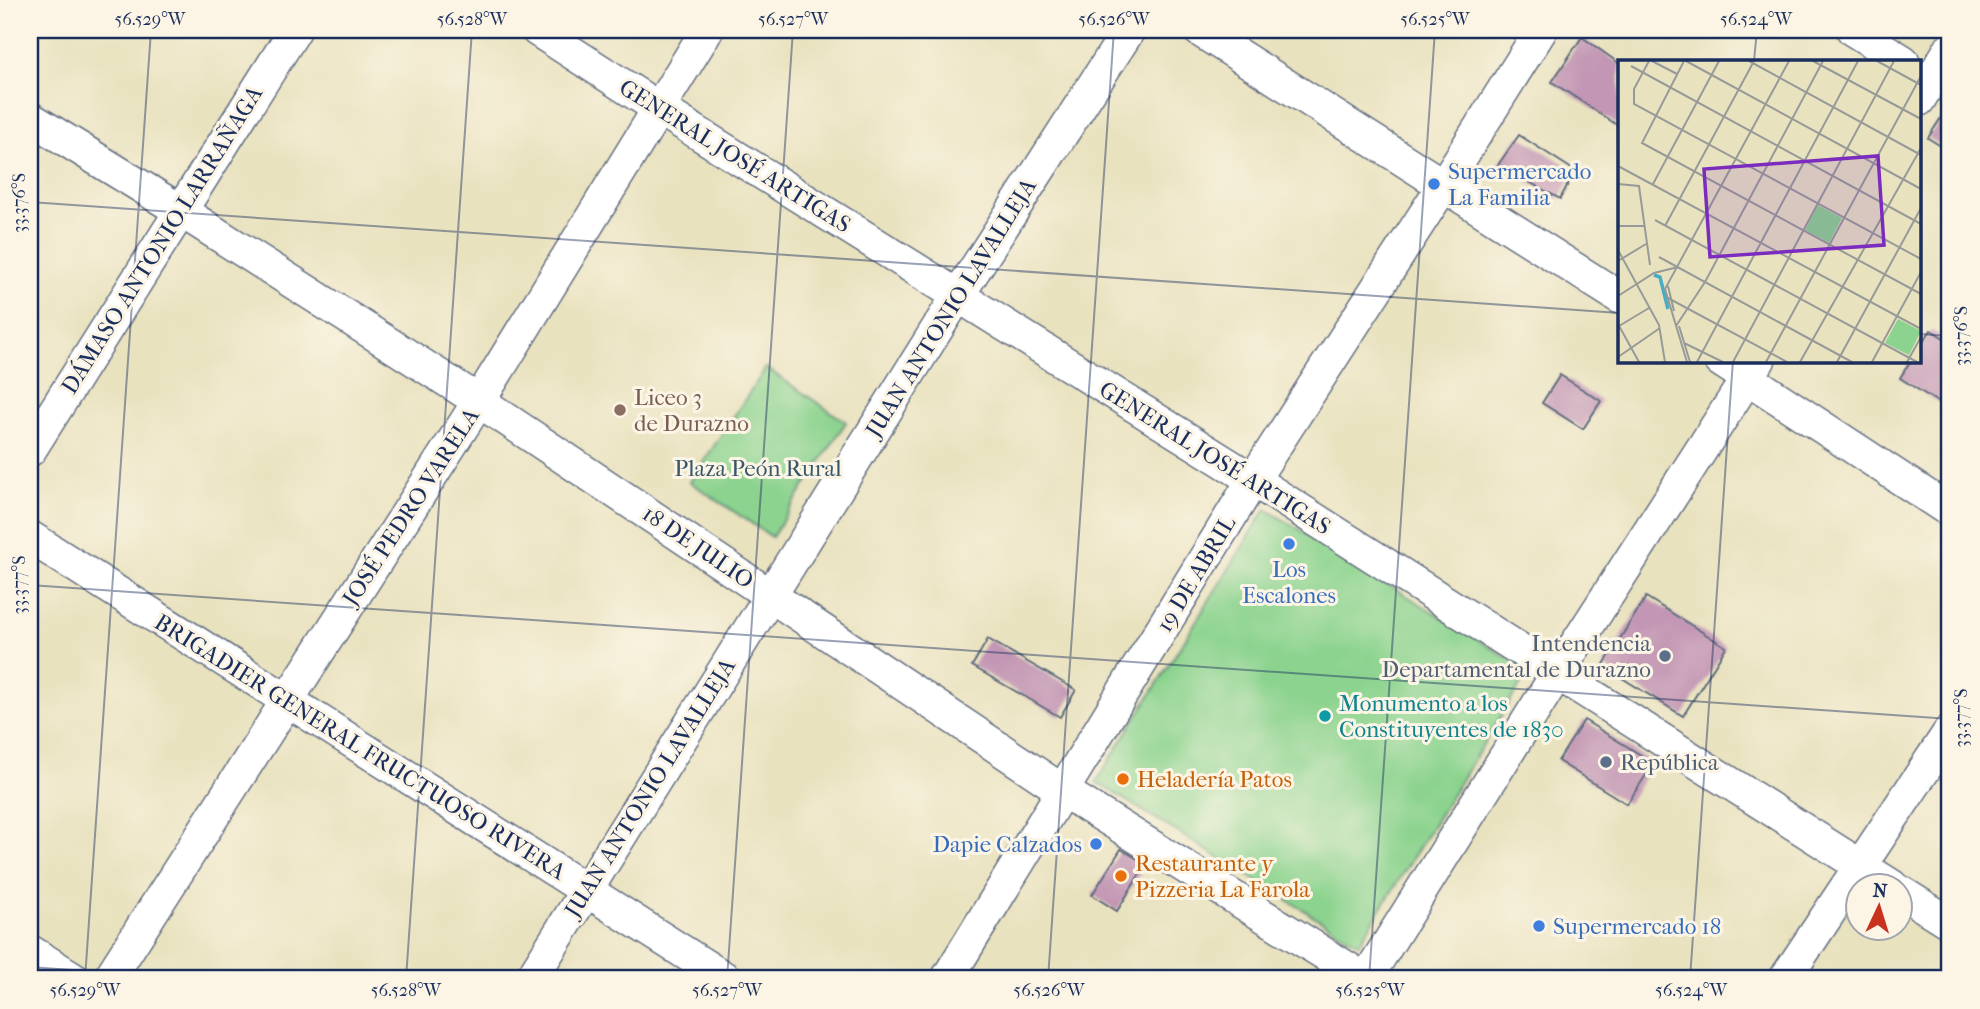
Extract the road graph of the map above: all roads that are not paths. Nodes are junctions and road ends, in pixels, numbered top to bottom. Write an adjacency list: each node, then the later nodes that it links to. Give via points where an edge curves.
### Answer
1 (295, 30): 14 (street, DÁMASO ANTONIO LARRAÑAGA)
2 (537, 30): 11 (street, GENERAL JOSÉ ARTIGAS)
3 (707, 30): 11 (street, JOSÉ PEDRO VARELA)
4 (1129, 30): 16 (street, JUAN ANTONIO LAVALLEJA)
5 (1199, 30): 13 (street)
6 (1541, 30): 13 (street, 19 DE ABRIL)
7 (1853, 30): 9 (street)
8 (1950, 50): 10 (street)
9 (1901, 60)
10 (1930, 85)
11 (658, 108): 16 (street, GENERAL JOSÉ ARTIGAS); 19 (street, JOSÉ PEDRO VARELA)
12 (30, 118): 14 (street, 18 DE JULIO)
13 (1444, 186): 15 (street); 21 (street, 19 DE ABRIL)
14 (181, 211): 19 (street, 18 DE JULIO); 20 (street, DÁMASO ANTONIO LARRAÑAGA)
15 (1618, 296)
16 (957, 297): 21 (street, GENERAL JOSÉ ARTIGAS); 24 (street, JUAN ANTONIO LAVALLEJA)
17 (1728, 362): 18 (street)
18 (1754, 369): 22 (street); 25 (street)
19 (479, 401): 24 (street, 18 DE JULIO); 26 (street, JOSÉ PEDRO VARELA)
20 (30, 450)
21 (1253, 480): 25 (street, GENERAL JOSÉ ARTIGAS); 28 (street, 19 DE ABRIL)
22 (1950, 511)
23 (30, 537): 26 (street, BRIGADIER GENERAL FRUCTUOSO RIVERA)
24 (770, 595): 28 (street, 18 DE JULIO); 31 (street, JUAN ANTONIO LAVALLEJA)
25 (1557, 674): 29 (street, GENERAL JOSÉ ARTIGAS); 40 (street)
26 (286, 701): 31 (street, BRIGADIER GENERAL FRUCTUOSO RIVERA); 36 (street, JOSÉ PEDRO VARELA)
27 (1950, 731): 29 (street)
28 (1063, 791): 39 (street, 19 DE ABRIL); 40 (street, 18 DE JULIO)
29 (1859, 866): 30 (street, GENERAL JOSÉ ARTIGAS); 41 (street)
30 (1868, 872)
31 (587, 890): 37 (street, JUAN ANTONIO LAVALLEJA); 38 (street, BRIGADIER GENERAL FRUCTUOSO RIVERA)
32 (1913, 900): 33 (street)
33 (1950, 923)
34 (30, 951): 35 (street)
35 (75, 979)
36 (109, 979)
37 (531, 979)
38 (726, 979)
39 (947, 979)
40 (1366, 979)
41 (1785, 979)

